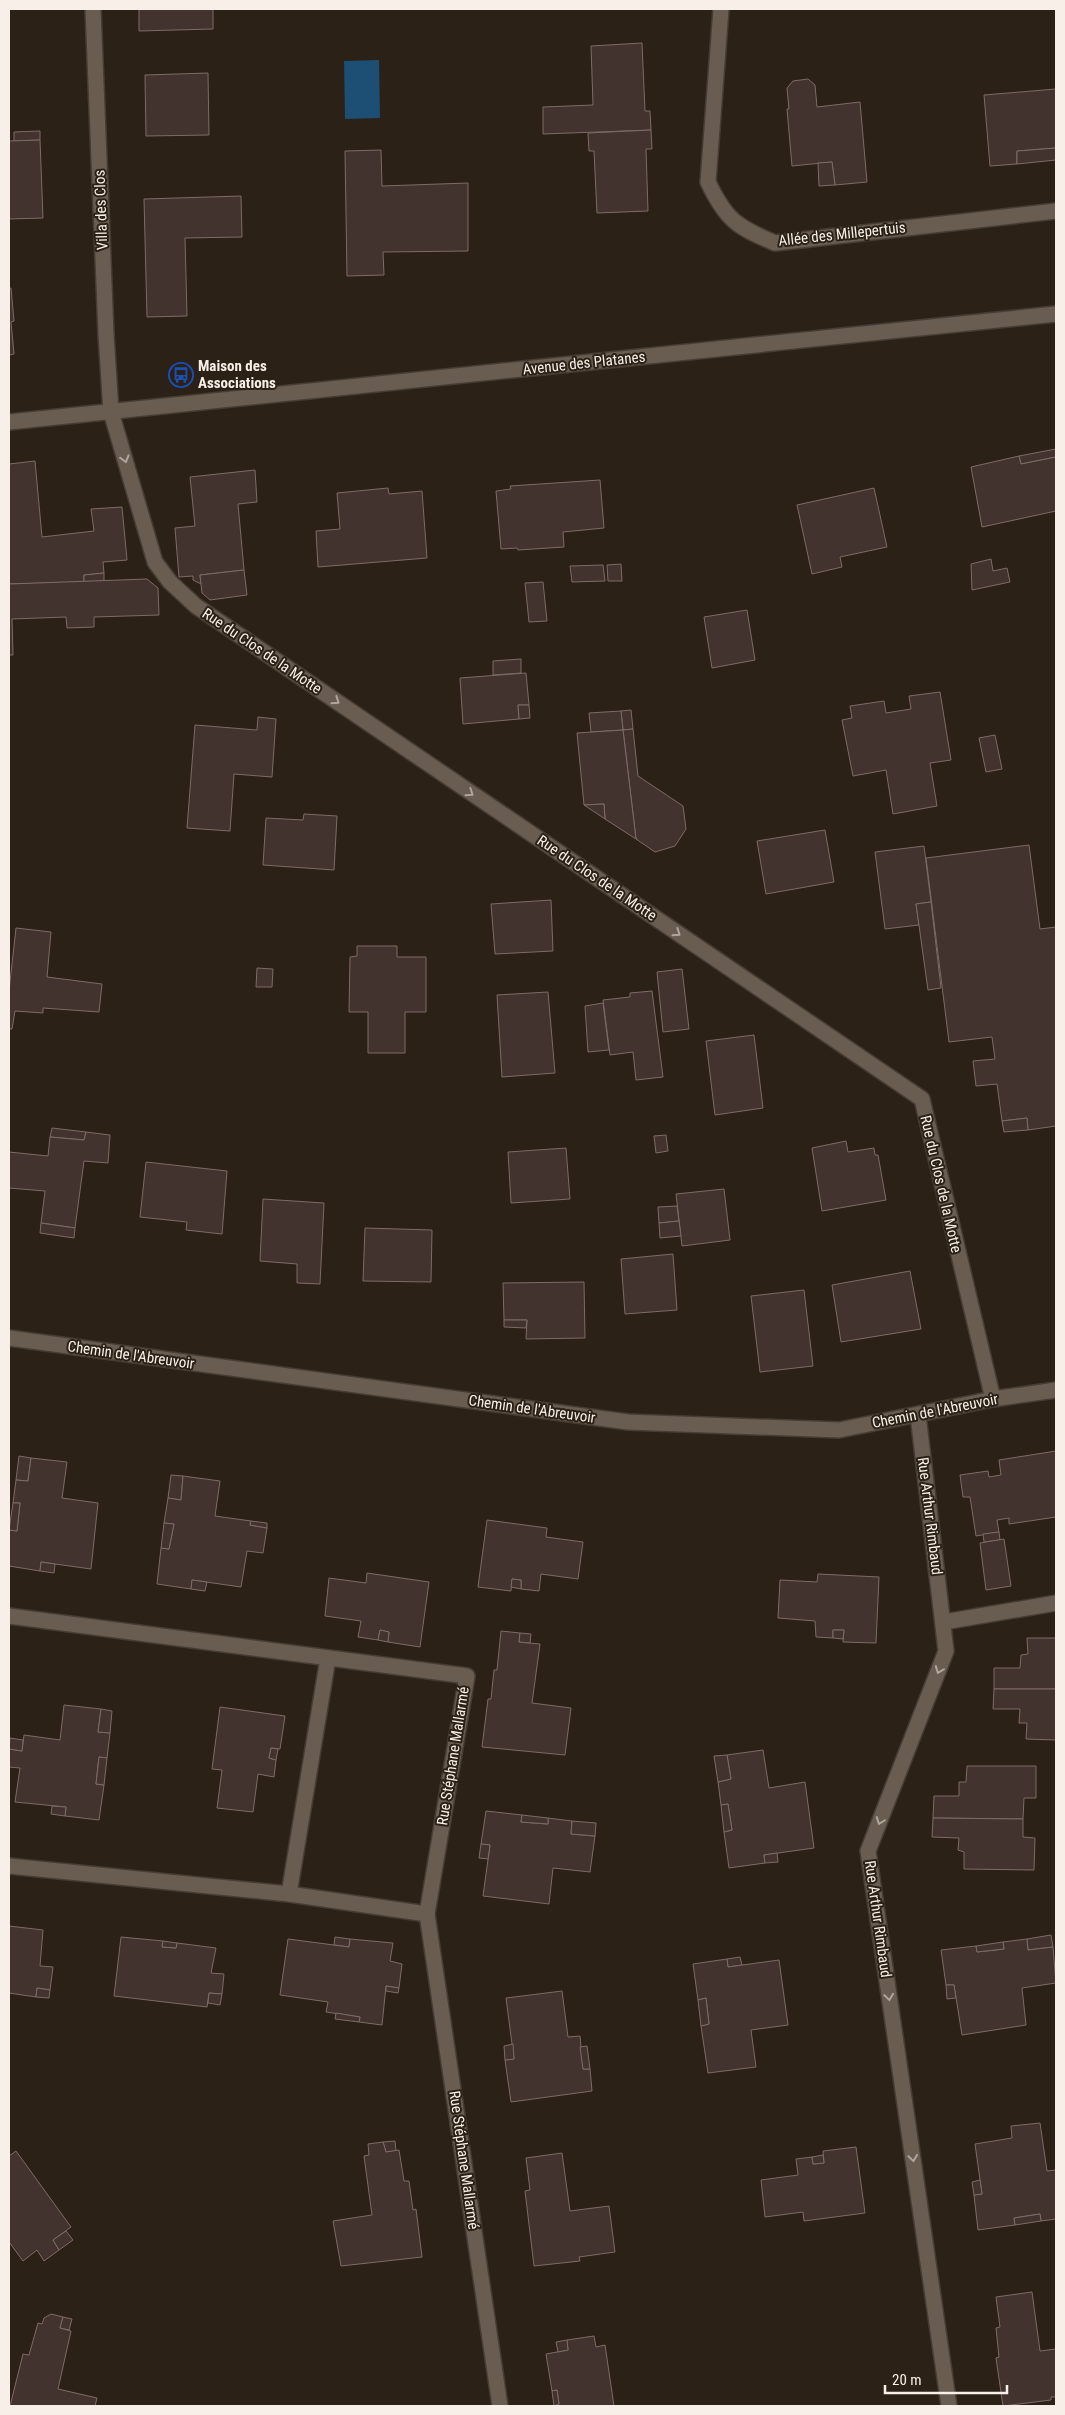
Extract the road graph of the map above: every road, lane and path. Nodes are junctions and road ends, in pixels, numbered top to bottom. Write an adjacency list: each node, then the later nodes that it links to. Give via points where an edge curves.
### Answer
1 (92, 9): 5 (street, Villa des Clos)
2 (721, 9): 3 (street, Allée des Millepertuis, via 708,182 720,207 744,230 775,243)
3 (1056, 211)
4 (1056, 314): 5 (street, Avenue des Platanes)
5 (111, 412): 6 (street, Avenue des Platanes); 9 (street, Rue du Clos de la Motte, one-way to 9, via 155,562 170,582 196,606 922,1099)
6 (9, 422)
7 (9, 1338): 10 (street, Chemin de l'Abreuvoir, via 628,1422 839,1430)
8 (1056, 1390): 9 (street, Chemin de l'Abreuvoir)
9 (993, 1399): 10 (street, Chemin de l'Abreuvoir)
10 (918, 1414): 13 (street, Rue Arthur Rimbaud)
11 (1056, 1603): 13 (street)
12 (9, 1616): 14 (street, Rue Stéphane Mallarmé)
13 (944, 1622): 19 (street, Rue Arthur Rimbaud, one-way to 19, via 946,1651 868,1851)
14 (328, 1658): 16 (street); 17 (street, Rue Stéphane Mallarmé, via 467,1676)
15 (9, 1866): 16 (street)
16 (288, 1894): 17 (street)
17 (427, 1914): 18 (street, Rue Stéphane Mallarmé)
18 (500, 2406)
19 (949, 2406)

